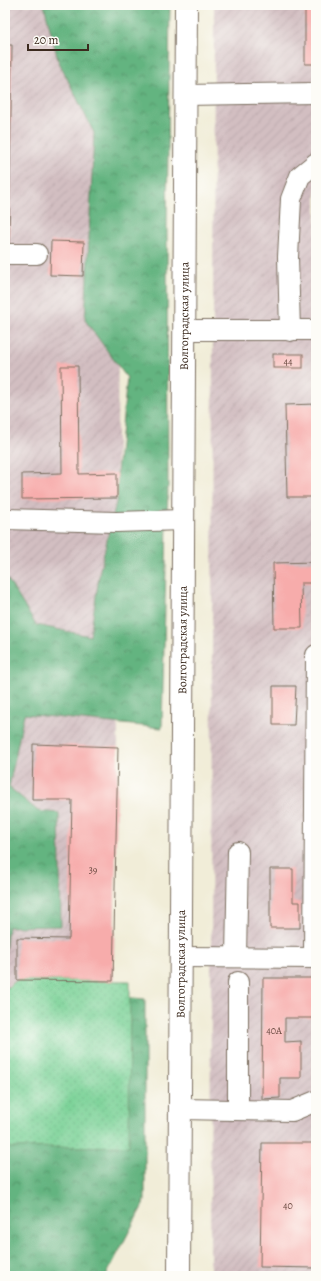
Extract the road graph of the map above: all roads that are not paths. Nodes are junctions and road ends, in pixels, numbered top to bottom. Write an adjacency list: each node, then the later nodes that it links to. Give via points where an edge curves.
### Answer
1 (186, 5): 3 (main road, Волгоградская улица)
2 (316, 93): 3 (lane)
3 (185, 95): 7 (main road, Волгоградская улица)
4 (316, 163): 9 (lane, via 300,176 291,199 288,257)
5 (5, 254): 6 (lane)
6 (38, 254)
7 (184, 330): 9 (lane); 11 (main road, Волгоградская улица)
8 (316, 330): 9 (lane)
9 (290, 331)
10 (5, 519): 11 (lane, via 116,522)
11 (183, 520): 14 (main road, Волгоградская улица)
12 (316, 655): 16 (lane)
13 (238, 852): 15 (lane)
14 (181, 956): 15 (lane); 19 (main road, Волгоградская улица)
15 (236, 957): 16 (lane)
16 (315, 958)
17 (238, 982): 20 (lane)
18 (316, 1101): 20 (lane, via 292,1111)
19 (180, 1109): 20 (lane); 21 (main road, Волгоградская улица)
20 (238, 1110)
21 (179, 1276)

